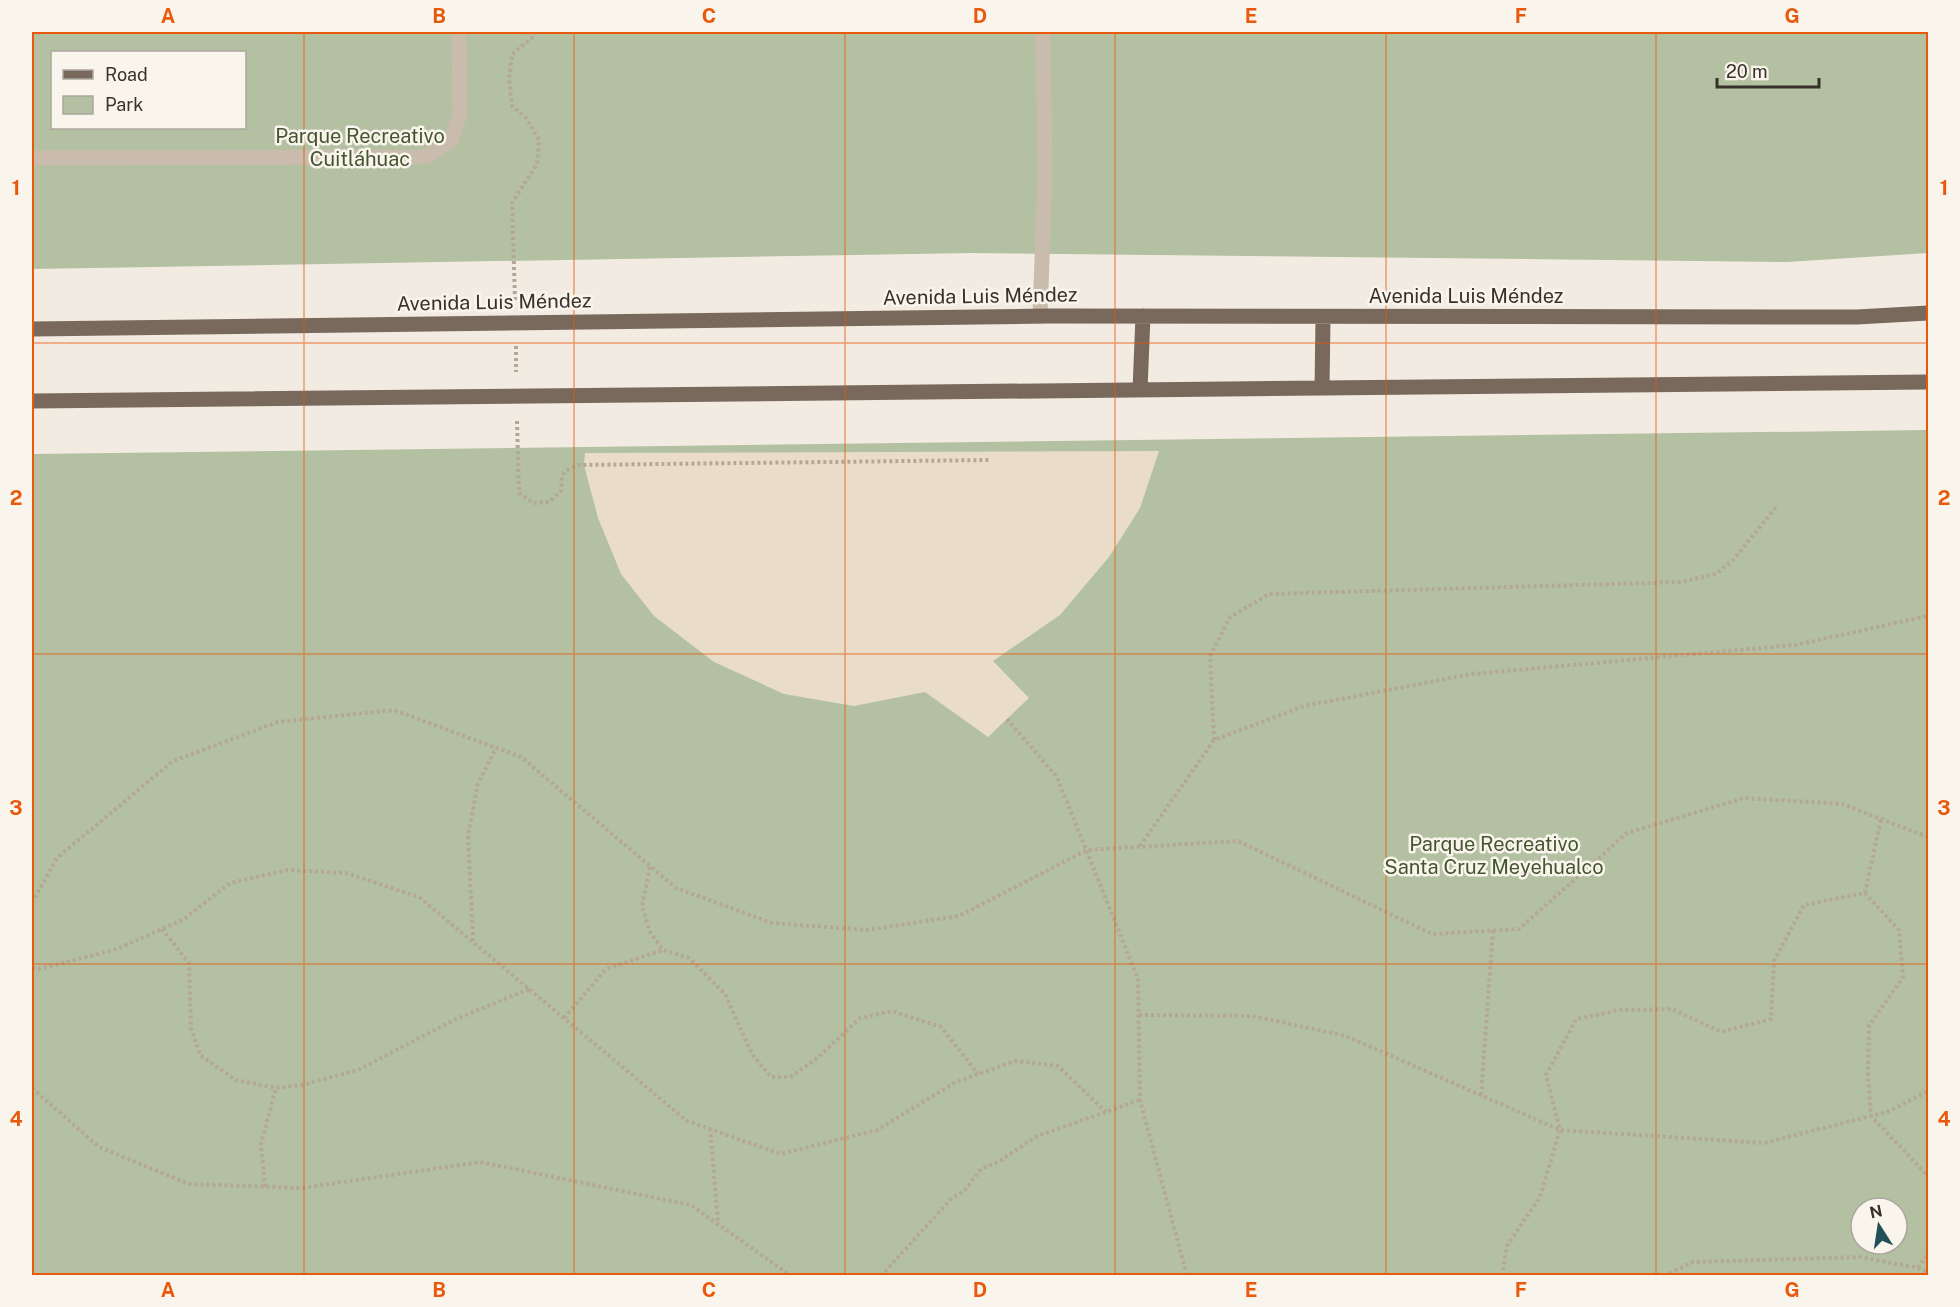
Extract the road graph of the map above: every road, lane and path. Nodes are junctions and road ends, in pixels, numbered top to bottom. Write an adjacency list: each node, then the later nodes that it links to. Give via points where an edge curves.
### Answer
1 (459, 32): 4 (lane, via 460,114 451,141 425,157)
2 (534, 32): 5 (path, via 512,54 509,79 512,106 526,118 539,141 537,164 513,202)
3 (1042, 32): 7 (lane)
4 (32, 158)
5 (515, 307)
6 (1929, 313): 9 (main road, Avenida Luis Méndez, via 1857,317)
7 (1041, 316): 8 (main road, Avenida Luis Méndez); 10 (main road, Avenida Luis Méndez)
8 (1143, 316): 9 (main road, Avenida Luis Méndez); 15 (main road)
9 (1323, 317): 14 (main road)
10 (32, 329)
11 (516, 342): 12 (path)
12 (516, 377)
13 (1929, 382): 14 (main road)
14 (1322, 388): 15 (main road)
15 (1140, 390): 16 (main road)
16 (32, 401)
17 (517, 412): 18 (path, via 519,493 532,503 541,504 556,498 565,471 578,465)
18 (991, 460)
19 (1777, 506): 22 (path, via 1725,567 1716,574 1681,582 1269,594 1230,617 1210,656)
20 (1929, 616): 22 (path, via 1795,645 1472,674 1304,706)
21 (1007, 719): 27 (path, via 1057,777)
22 (1214, 740): 26 (path)
23 (496, 748): 28 (path, via 521,757); 30 (path, via 394,710 278,722 173,761 57,858); 33 (path, via 478,783 468,834)
24 (1881, 819): 25 (path); 29 (path); 32 (path, via 1842,804 1744,798 1627,833 1519,929)
25 (1929, 837)
26 (1140, 847): 27 (path); 32 (path, via 1238,842 1432,934)
27 (1087, 850): 28 (path, via 959,916 867,930 772,922 676,888); 37 (path, via 1138,979)
28 (650, 867): 34 (path, via 642,906 650,933)
29 (1865, 893): 46 (path, via 1899,930 1903,977 1869,1026); 48 (path, via 1803,905 1774,961 1771,1019 1721,1032 1672,1009 1620,1010 1576,1019 1546,1075)
30 (32, 903)
31 (162, 929): 33 (path, via 184,919 231,883 287,870 346,873 419,897); 35 (path, via 117,949); 41 (path, via 189,963 191,1028 200,1054 236,1080)
32 (1493, 930): 43 (path)
33 (473, 942): 36 (path)
34 (663, 950): 38 (path, via 606,969); 39 (path, via 689,958 726,994 752,1054 771,1077 790,1077 798,1072 860,1017 892,1011 941,1027)
35 (32, 968)
36 (529, 989): 38 (path); 41 (path, via 454,1020 358,1071)
37 (1139, 1015): 43 (path, via 1253,1016 1346,1036); 44 (path)
38 (564, 1018): 47 (path, via 687,1121)
39 (978, 1074): 45 (path, via 1015,1061 1058,1066); 47 (path, via 956,1082 877,1130 781,1154)
40 (32, 1088): 50 (path, via 99,1147 189,1184)
41 (276, 1088): 50 (path, via 261,1144)
42 (1929, 1091): 46 (path)
43 (1481, 1095): 48 (path)
44 (1140, 1100): 45 (path); 57 (path)
45 (1106, 1112): 56 (path, via 1035,1137 981,1169)
46 (1871, 1116): 48 (path, via 1764,1143); 49 (path)
47 (710, 1128): 51 (path)
48 (1560, 1130): 58 (path, via 1539,1197 1507,1246)
49 (1929, 1176)
50 (265, 1187): 51 (path, via 302,1188 480,1162 691,1205)
51 (718, 1224): 55 (path)
52 (1929, 1254): 53 (path)
53 (1918, 1268): 54 (path); 59 (path, via 1860,1257 1693,1262)
54 (1929, 1273)
55 (791, 1275)
56 (882, 1275)
57 (1187, 1275)
58 (1502, 1275)
59 (1664, 1275)

